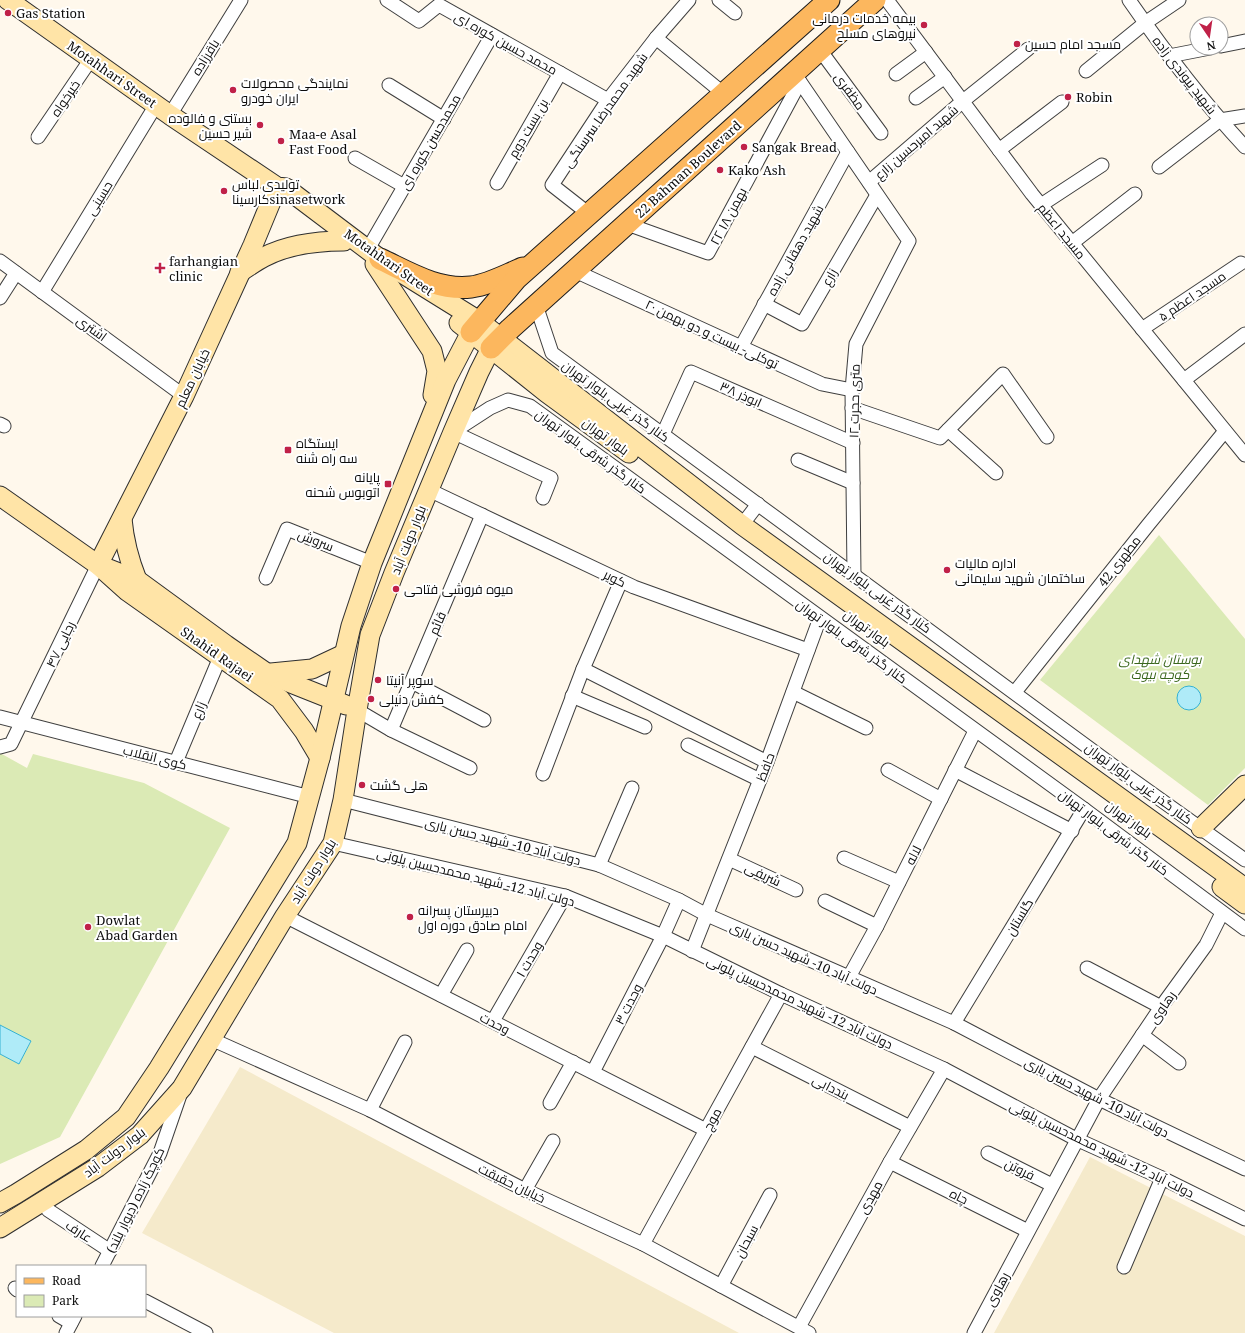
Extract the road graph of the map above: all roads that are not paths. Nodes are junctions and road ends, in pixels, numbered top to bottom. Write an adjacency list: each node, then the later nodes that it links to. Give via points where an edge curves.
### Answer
1 (8, 0): 23 (main road, Motahhari Street)
2 (241, 0): 37 (street, باقرزاده)
3 (387, 0): 11 (street, محمد حسین کوره ای, via 419,21)
4 (689, 0): 15 (street, شهید محمدرضا سرسنگی)
5 (719, 0): 12 (street)
6 (829, 0): 24 (main road)
7 (875, 0): 19 (main road, 22 Bahman Boulevard)
8 (887, 0): 20 (street, مسجد اعظم)
9 (1130, 0): 13 (street, شهید پیوندی زاده)
10 (1179, 0): 13 (street)
11 (441, 3): 14 (street, محمد حسین کوره ای)
12 (735, 13)
13 (1145, 23): 22 (street, شهید پیوندی زاده); 25 (street)
14 (492, 36): 26 (street, محمد حسین کوره ای); 39 (street, محمدحسن کوره ای)
15 (656, 38): 32 (street); 34 (street, شهید محمدرضا سرسنگی)
16 (1245, 41): 17 (street)
17 (1229, 44)
18 (1028, 49): 35 (street, شهید امیرحسین زارع)
19 (820, 50): 29 (main road, 22 Bahman Boulevard); 41 (street, مظفری)
20 (926, 52): 27 (street); 28 (street, مسجد اعظم)
21 (1189, 52): 22 (street)
22 (1169, 56): 40 (street, شهید پیوندی زاده)
23 (91, 59): 37 (main road, Motahhari Street); 42 (street, خیرخواه)
24 (751, 71): 31 (main road); 32 (main road)
25 (1086, 71)
26 (560, 73): 34 (street, محمد حسین کوره ای); 50 (street, بن بست دوم)
27 (896, 74)
28 (945, 77): 33 (street); 35 (street, مسجد اعظم)
29 (797, 78): 31 (main road, 22 Bahman Boulevard); 45 (street); 57 (street, ۲۲ بهمن ۱۸, via 708,253)
30 (389, 85): 39 (street)
31 (772, 93): 57 (main road, 22 Bahman Boulevard)
32 (724, 94): 56 (main road)
33 (916, 98)
34 (608, 100): 56 (street, شهید محمدرضا سرسنگی, via 552,185)
35 (963, 101): 44 (street, مسجد اعظم); 49 (street, شهید امیرحسین زارع)
36 (1062, 102): 44 (street)
37 (163, 110): 52 (main road, Motahhari Street); 67 (street, حسینی)
38 (1245, 116): 40 (street)
39 (444, 119): 51 (street, محمدحسن کوره ای)
40 (1220, 120): 43 (street, شهید پیوندی زاده); 48 (street)
41 (881, 133)
42 (38, 137)
43 (1245, 147)
44 (999, 150): 55 (street, مسجد اعظم)
45 (848, 152): 49 (street); 69 (street, شهید دهقانی زاده)
46 (355, 158): 51 (street)
47 (1102, 165): 55 (street)
48 (1159, 167)
49 (869, 182): 54 (street)
50 (497, 184)
51 (404, 186): 60 (street, محمدحسن کوره ای)
52 (277, 187): 58 (main road, Motahhari Street, via 280,195); 60 (main road, Motahhari Street, via 286,188); 65 (main road, خیابان معلم)
53 (1135, 194): 59 (street)
54 (877, 195): 69 (street, زارع, via 802,324); 77 (street, ۱۲ متری حجرت, via 909,241 856,344)
55 (1042, 205): 59 (street, مسجد اعظم)
56 (589, 214): 62 (main road)
57 (627, 224): 64 (main road, 22 Bahman Boulevard)
58 (344, 241): 60 (main road, Motahhari Street); 65 (main road, via 323,241 283,249)
59 (1072, 243): 72 (street, مسجد اعظم)
60 (374, 257): 62 (main road, via 429,282 454,287 471,287 486,283); 71 (main road, Motahhari Street); 80 (main road, via 432,351 437,371)
61 (0, 261): 66 (street, اشتری)
62 (534, 262): 71 (main road)
63 (1241, 263): 72 (street, مسجد اعظم ۵)
64 (575, 271): 70 (main road, 22 Bahman Boulevard); 75 (street, توکلی- بیست و دو بهمن ۲۰)
65 (240, 272): 78 (main road, خیابان معلم)
66 (16, 273): 67 (street, اشتری); 68 (street)
67 (42, 292): 78 (street, اشتری)
68 (0, 298)
69 (764, 304): 75 (street, شهید دهقانی زاده)
70 (536, 305): 74 (main road, 22 Bahman Boulevard); 84 (street, کنار گذر غربی بلوار تهران, via 552,353)
71 (475, 326): 74 (main road, Motahhari Street); 80 (main road, بلوار دولت آباد, via 446,380)
72 (1142, 329): 76 (street, مسجد اعظم)
73 (1245, 334): 76 (street)
74 (496, 343): 83 (main road, بلوار دولت آباد, via 479,372); 86 (main road, بلوار تهران, via 547,393); 99 (main road, بلوار تهران)
75 (741, 347): 77 (street, توکلی- بیست و دو بهمن ۲۰, via 822,384)
76 (1184, 380): 82 (street, مسجد اعظم)
77 (852, 390): 79 (street, ۱۲ متری حجرت)
78 (184, 396): 98 (main road, خیابان معلم)
79 (852, 408): 81 (street, via 940,438); 87 (street, ۱۲ متری حجرت)
80 (429, 424): 100 (main road, بلوار دولت آباد)
81 (948, 430): 85 (street, via 1003,374); 91 (street)
82 (1225, 431): 88 (street, مسجد اعظم); 114 (street, مطهری 42)
83 (452, 432): 89 (street, کنار گذر شرقی بلوار تهران, via 508,400 530,406); 93 (main road, بلوار دولت آباد); 95 (street, via 551,478)
84 (663, 434): 87 (street, ۳۸ ابوذر, via 692,372); 96 (street, کنار گذر غربی بلوار تهران)
85 (1047, 437)
86 (612, 441): 89 (street); 154 (main road, بلوار تهران)
87 (853, 442): 92 (street, ۱۲ متری حجرت)
88 (1245, 455)
89 (600, 457): 106 (street, کنار گذر شرقی بلوار تهران)
90 (798, 460): 92 (street)
91 (996, 474)
92 (853, 483): 102 (street, ۱۲ متری حجرت)
93 (429, 490): 97 (street, کویر); 117 (main road, بلوار دولت آباد, via 370,635)
94 (0, 496): 101 (main road, Shahid Rajaei)
95 (543, 498)
96 (758, 504): 99 (street); 102 (street, کنار گذر غربی بلوار تهران)
97 (482, 515): 105 (street, کویر); 112 (street, قائم)
98 (122, 520): 101 (main road, خیابان معلم); 104 (main road, via 129,561)
99 (742, 525): 149 (main road, بلوار تهران)
100 (372, 563): 103 (street, سروش, via 287,528); 108 (main road, بلوار دولت آباد)
101 (98, 565): 104 (main road, Shahid Rajaei); 109 (main road, Shahid Rajaei, via 127,591); 120 (street, رجایی ۴۷)
102 (854, 574): 114 (street, کنار گذر غربی بلوار تهران)
103 (266, 578)
104 (137, 580): 111 (main road, Shahid Rajaei)
105 (621, 581): 107 (street, کویر, via 634,588); 110 (street)
106 (820, 618): 107 (street, حافظ); 124 (street, کنار گذر شرقی بلوار تهران)
107 (808, 650): 113 (street, حافظ)
108 (344, 654): 111 (main road, via 312,669); 116 (main road, بلوار دولت آباد)
109 (220, 657): 127 (main road, Shahid Rajaei, via 280,699); 128 (street, زارع)
110 (584, 669): 115 (street); 129 (street)
111 (268, 674): 116 (main road, Shahid Rajaei)
112 (412, 682): 119 (street); 123 (street, قائم)
113 (793, 692): 122 (street); 129 (street, حافظ)
114 (1015, 692): 141 (street, کنار گذر غربی بلوار تهران)
115 (572, 696): 121 (street); 133 (street)
116 (334, 700): 117 (main road, Shahid Rajaei); 127 (main road, بلوار دولت آباد)
117 (357, 710): 123 (street); 139 (main road, بلوار دولت آباد)
118 (0, 717): 120 (street, کوی انقلاب)
119 (484, 720)
120 (22, 723): 126 (street, رجایی ۴۷, via 12,744); 128 (street, کوی انقلاب)
121 (645, 727)
122 (866, 728)
123 (391, 730): 130 (street)
124 (975, 731): 132 (street, لاله); 140 (street, کنار گذر شرقی بلوار تهران)
125 (688, 745): 134 (street)
126 (0, 747)
127 (320, 758): 137 (main road, بلوار دولت آباد)
128 (176, 762): 137 (street, کوی انقلاب)
129 (767, 762): 134 (street, حافظ)
130 (470, 768)
131 (888, 770): 138 (street)
132 (955, 770): 138 (street, لاله); 142 (street)
133 (543, 774)
134 (760, 780): 145 (street, حافظ)
135 (1245, 785): 141 (main road)
136 (632, 788): 147 (street)
137 (310, 797): 193 (main road, بلوار دولت آباد, via 297,843 159,1068 126,1116 86,1150)
138 (941, 799): 148 (street, لاله)
139 (343, 800): 143 (main road, بلوار دولت آباد); 147 (street, دولت آباد 10- شهید حسن یاری)
140 (1084, 809): 142 (street, گلستان); 155 (street, کنار گذر شرقی بلوار تهران)
141 (1201, 828): 146 (street, کنار گذر غربی بلوار تهران)
142 (1072, 831): 169 (street, گلستان)
143 (333, 843): 151 (street, دولت آباد 12- شهید محمدحسین پلونی); 157 (main road, بلوار دولت آباد)
144 (844, 858): 148 (street)
145 (729, 859): 150 (street, شریفی); 156 (street, حافظ)
146 (1245, 860)
147 (598, 865): 152 (street, دولت آباد 10- شهید حسن یاری)
148 (899, 882): 158 (street, لاله)
149 (1245, 888)
150 (796, 890)
151 (565, 896): 160 (street, دولت آباد 12- شهید محمدحسین پلونی); 168 (street, وحدت ۱)
152 (679, 900): 156 (street, دولت آباد 10- شهید حسن یاری); 160 (street, وحدت ۳)
153 (825, 901): 158 (street)
154 (1245, 904)
155 (1222, 913): 159 (street, کنار گذر شرقی بلوار تهران); 167 (street, رهاوی, via 1206,945)
156 (707, 915): 162 (street, حافظ); 164 (street, دولت آباد 10- شهید حسن یاری)
157 (285, 916): 166 (street, وحدت); 171 (main road, بلوار دولت آباد)
158 (877, 926): 164 (street, لاله)
159 (1245, 929)
160 (663, 936): 162 (street, دولت آباد 12- شهید محمدحسین پلونی); 177 (street, وحدت ۳)
161 (467, 950): 166 (street)
162 (692, 951): 165 (street, دولت آباد 12- شهید محمدحسین پلونی)
163 (1086, 968): 167 (street)
164 (849, 978): 169 (street, دولت آباد 10- شهید حسن یاری)
165 (781, 994): 173 (street, موج); 176 (street, دولت آباد 12- شهید محمدحسین پلونی)
166 (441, 995): 168 (street, وحدت)
167 (1160, 1007): 170 (street, رهاوی)
168 (493, 1021): 174 (street, وحدت)
169 (954, 1024): 179 (street, دولت آباد 10- شهید حسن یاری)
170 (1142, 1035): 175 (street); 179 (street, رهاوی)
171 (211, 1039): 178 (main road, بلوار دولت آباد); 181 (street, خیابان حقیقت)
172 (404, 1042): 181 (street)
173 (752, 1047): 182 (street, بنددابی); 183 (street, موج)
174 (572, 1062): 177 (street, وحدت); 180 (street)
175 (1179, 1063)
176 (944, 1069): 182 (street, مهدی); 184 (street, دولت آباد 12- شهید محمدحسین پلونی)
177 (593, 1072): 183 (street, وحدت)
178 (182, 1088): 196 (main road, بلوار دولت آباد, via 140,1135 98,1167); 199 (street, کوچک زاده (دیوار بلند), via 160,1153)
179 (1098, 1099): 184 (street, رهاوی); 188 (street, دولت آباد 10- شهید حسن یاری)
180 (550, 1103)
181 (370, 1110): 191 (street, خیابان حقیقت)
182 (910, 1127): 187 (street, مهدی)
183 (706, 1130): 198 (street, موج)
184 (1076, 1139): 189 (street, دولت آباد 12- شهید محمدحسین پلونی); 190 (street, رهاوی)
185 (552, 1141): 191 (street)
186 (988, 1153): 190 (street, فروتن)
187 (890, 1162): 197 (street, چاه); 206 (street, مهدی)
188 (1245, 1169)
189 (1162, 1178): 195 (street, دولت آباد 12- شهید محمدحسین پلونی); 201 (street)
190 (1052, 1185): 197 (street, رهاوی)
191 (525, 1190): 198 (street, خیابان حقیقت)
192 (770, 1195): 202 (street, سبحان)
193 (0, 1203)
194 (48, 1210): 199 (street, عارف)
195 (1245, 1219)
196 (0, 1228)
197 (1028, 1230): 208 (street, رهاوی)
198 (643, 1244): 202 (street, خیابان حقیقت)
199 (110, 1251): 200 (street, کوچک زاده (دیوار بلند))
200 (103, 1265)
201 (1124, 1267)
202 (721, 1286): 206 (street, خیابان حقیقت)
203 (146, 1302): 207 (street)
204 (60, 1317): 205 (street)
205 (70, 1324)
206 (804, 1330)
207 (200, 1332)
208 (974, 1333)

